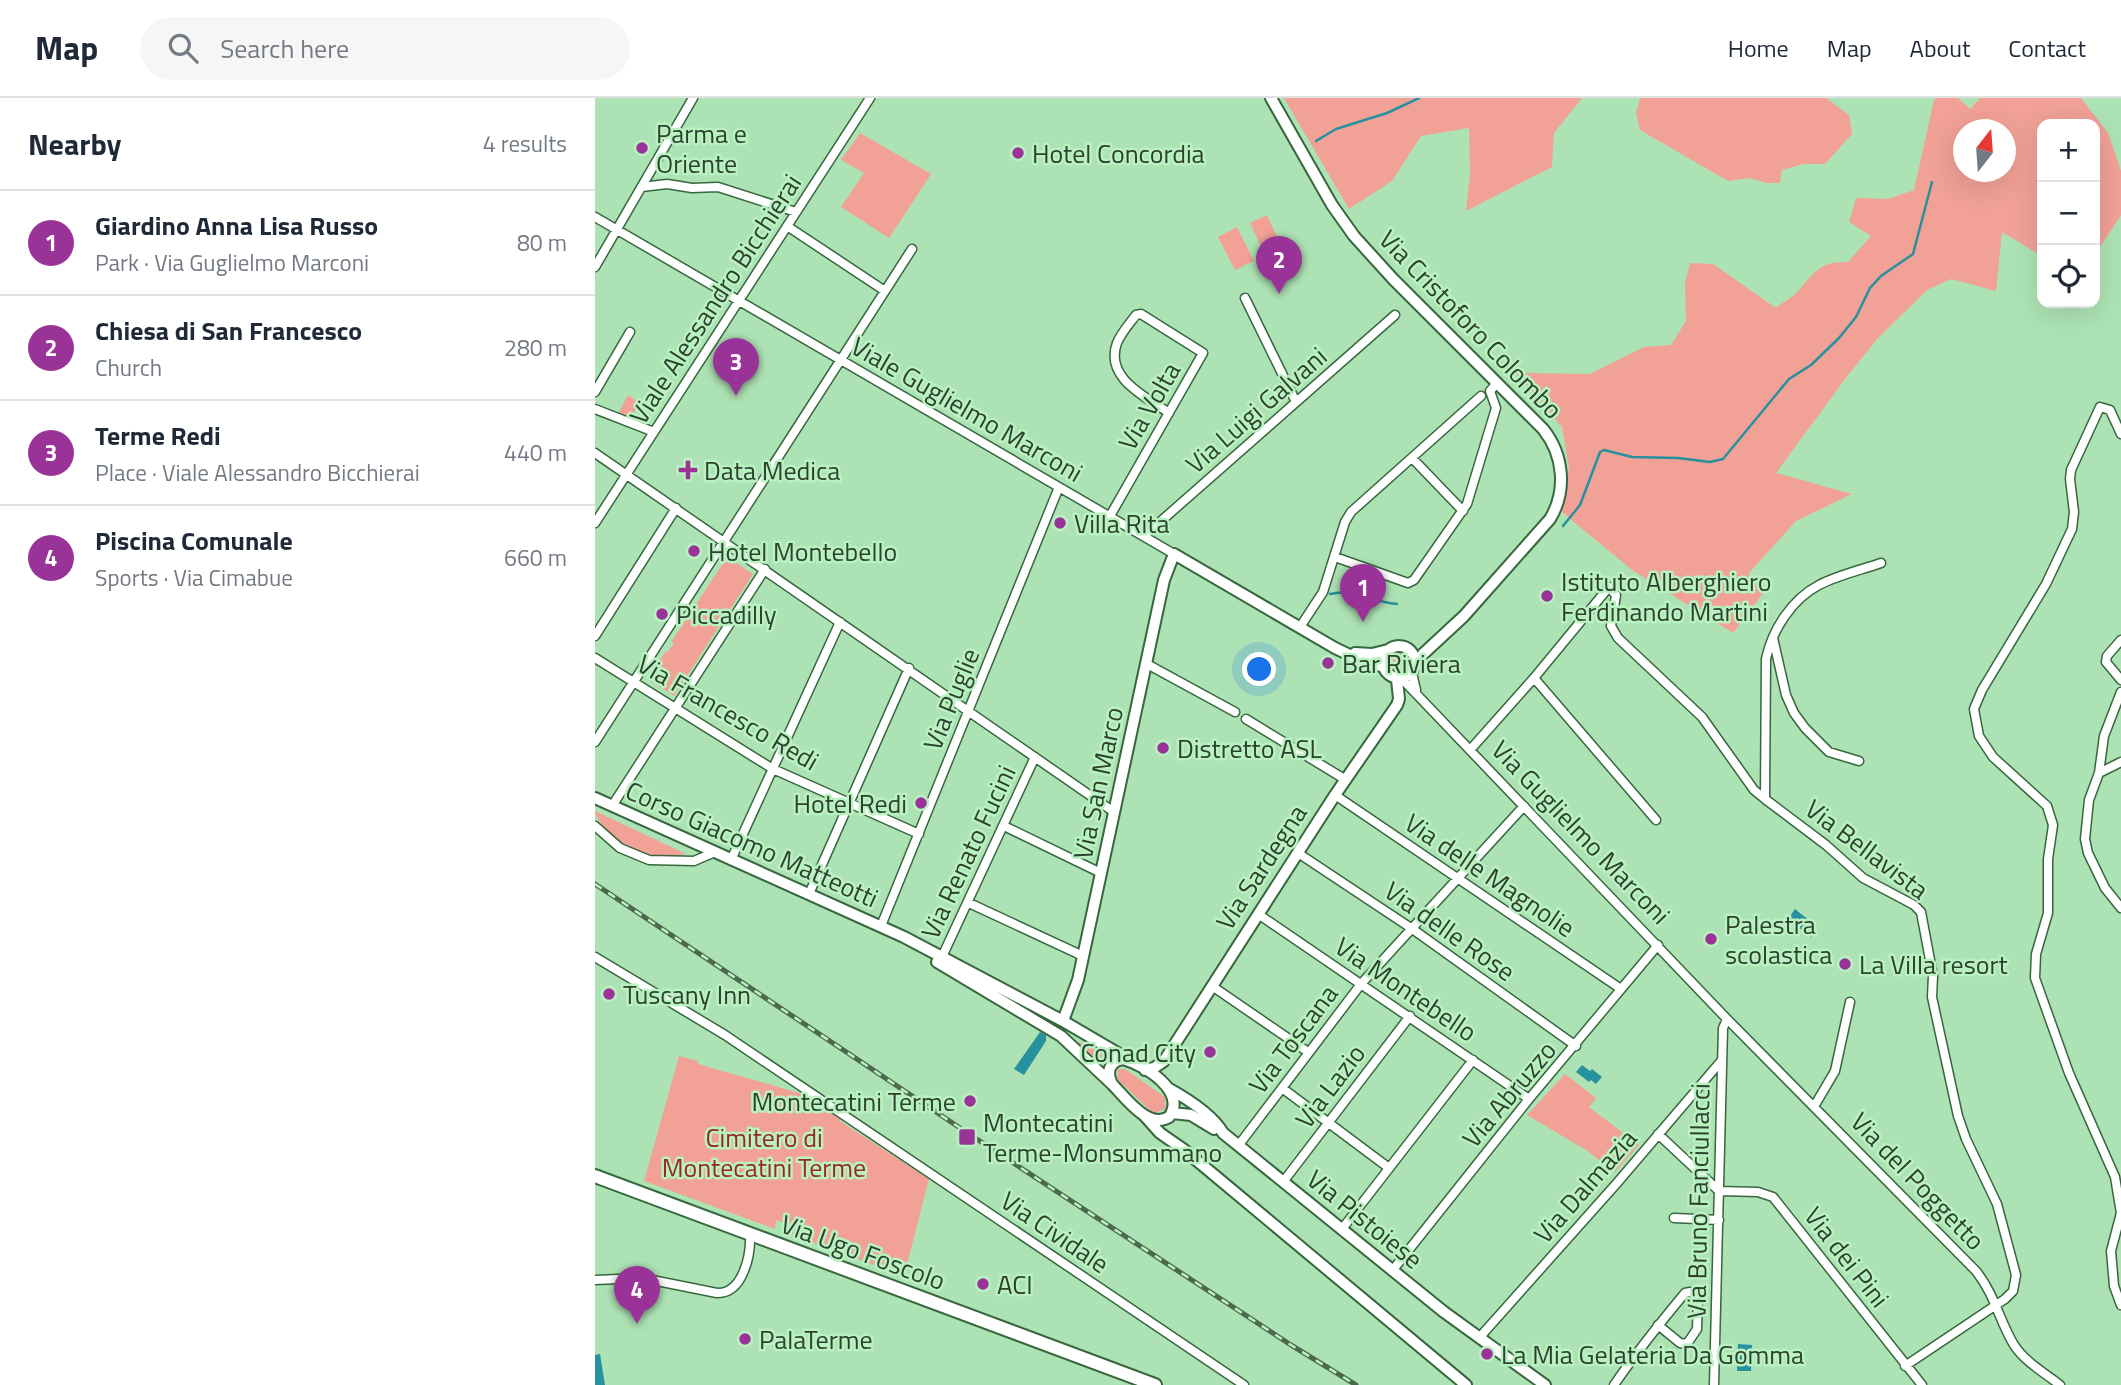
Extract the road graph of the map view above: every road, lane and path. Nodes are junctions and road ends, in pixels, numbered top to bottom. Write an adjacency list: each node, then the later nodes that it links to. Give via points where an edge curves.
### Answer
1 (694, 98): 4 (street)
2 (870, 98): 5 (street, Viale Alessandro Bicchierai)
3 (1271, 98): 17 (main road, Via Cristoforo Colombo, via 1354,236)
4 (642, 187): 5 (street, via 718,187); 8 (street)
5 (796, 212): 7 (street, Viale Alessandro Bicchierai)
6 (595, 217): 8 (street, Viale Guglielmo Marconi)
7 (787, 226): 11 (street); 13 (street, Viale Alessandro Bicchierai)
8 (617, 229): 10 (street); 13 (street, Viale Guglielmo Marconi)
9 (912, 249): 11 (street)
10 (595, 267)
11 (885, 291): 16 (street)
12 (1245, 298): 20 (street)
13 (738, 300): 16 (street, Viale Guglielmo Marconi); 23 (street, Viale Alessandro Bicchierai)
14 (1395, 315): 20 (street, Via Luigi Galvani)
15 (630, 332): 18 (street)
16 (841, 360): 28 (street, Viale Guglielmo Marconi); 34 (street)
17 (1497, 383): 30 (street, via 1489,392 1496,408); 44 (main road, Via Cristoforo Colombo, via 1552,442 1561,470 1558,502 1545,525)
18 (595, 392)
19 (1481, 396): 26 (street)
20 (1296, 402): 33 (street, Via Luigi Galvani)
21 (595, 410): 23 (street)
22 (1169, 413): 22 (street, Via Volta, via 1203,353 1136,314 1117,342 1115,362 1130,387); 31 (street, Via Volta)
23 (654, 432): 27 (street, Viale Alessandro Bicchierai)
24 (2121, 434): 134 (street, via 2110,410 2100,407 2071,470 2072,529 1974,709 1979,736 1993,757 2047,806 2053,825 2048,914 2036,954 2035,978 2069,1073 2115,1177 2121,1213 2111,1251)
25 (595, 453): 27 (street)
26 (1412, 458): 30 (street); 36 (street, via 1351,512)
27 (627, 474): 29 (street); 32 (street, Viale Alessandro Bicchierai)
28 (1059, 487): 31 (street, Viale Guglielmo Marconi); 60 (street, Via Puglie)
29 (676, 508): 34 (street); 41 (street)
30 (1463, 511): 36 (street, via 1412,582)
31 (1110, 516): 33 (street, Viale Guglielmo Marconi)
32 (595, 523)
33 (1144, 536): 35 (street, Viale Guglielmo Marconi)
34 (725, 542): 38 (street); 56 (street)
35 (1174, 554): 40 (main road); 49 (main road, Via San Marco, via 1164,580)
36 (1335, 557): 40 (street, via 1323,592)
37 (1881, 563): 42 (street, Via Bellavista, via 1820,584 1805,594)
38 (765, 569): 39 (street); 59 (street)
39 (840, 622): 51 (street); 68 (street)
40 (1300, 627): 46 (main road)
41 (595, 636)
42 (1773, 638): 66 (street, via 1794,713 1829,752); 73 (street, Via Bellavista, via 1766,659)
43 (2121, 640): 55 (street, via 2106,662)
44 (1436, 641): 45 (main road); 52 (main road, Via Cristoforo Colombo)
45 (1405, 647): 47 (main road); 52 (main road, Via Guglielmo Marconi, via 1414,654)
46 (1335, 648): 47 (main road, via 1362,654); 50 (main road)
47 (1388, 650): 50 (main road)
48 (595, 658): 56 (street, Via Francesco Redi)
49 (1147, 664): 61 (street); 77 (main road, Via San Marco)
50 (1384, 667): 54 (main road)
51 (909, 668): 60 (street); 74 (street)
52 (1414, 669): 54 (main road); 58 (street, Via Guglielmo Marconi)
53 (1534, 678): 64 (street); 73 (street, via 1609,587 1616,595 1611,626 1618,638 1702,717); 78 (street)
54 (1399, 679): 58 (street); 70 (main road, Via Sardegna, via 1399,702)
55 (2121, 680)
56 (634, 683): 59 (street, Via Francesco Redi); 63 (street)
57 (2121, 692): 69 (street, via 2104,736)
58 (1417, 693): 64 (street, Via Guglielmo Marconi)
59 (675, 708): 68 (street, Via Francesco Redi); 75 (street)
60 (969, 710): 65 (street); 81 (street, Via Puglie)
61 (1235, 712)
62 (1246, 719): 70 (street)
63 (595, 742)
64 (1470, 750): 76 (street, Via Guglielmo Marconi)
65 (1035, 757): 77 (street); 79 (street, Via Renato Fucini)
66 (1859, 761)
67 (2121, 762): 69 (street)
68 (773, 769): 74 (street, Via Francesco Redi); 84 (street)
69 (2099, 773): 89 (street, via 2089,800 2085,839 2105,888)
70 (1346, 780): 71 (main road, Via Sardegna)
71 (1335, 795): 83 (main road, Via Sardegna); 86 (street, Via delle Magnolie)
72 (595, 798): 75 (main road, Corso Giacomo Matteotti)
73 (1765, 799): 133 (street, Via Bellavista, via 1863,877 1921,912 1933,976 1932,997 1958,1116 1997,1204 2016,1275 2013,1291)
74 (849, 802): 81 (street, Via Francesco Redi); 87 (street)
75 (612, 806): 82 (main road, Corso Giacomo Matteotti)
76 (1524, 806): 86 (street, Via Toscana); 93 (street, Via Guglielmo Marconi)
77 (1114, 812): 85 (main road, Via San Marco)
78 (1656, 820)
79 (1004, 826): 85 (street); 88 (street, Via Renato Fucini)
80 (595, 827): 82 (street, via 620,848 649,860 694,860)
81 (919, 834): 92 (street, Via Puglie)
82 (715, 852): 84 (main road, Corso Giacomo Matteotti)
83 (1299, 853): 90 (main road, Via Sardegna); 91 (street, Via delle Rose)
84 (731, 860): 87 (main road, Corso Giacomo Matteotti)
85 (1101, 873): 94 (main road, Via San Marco)
86 (1458, 879): 91 (street, Via Toscana); 99 (street, Via delle Magnolie)
87 (809, 894): 92 (main road, Corso Giacomo Matteotti)
88 (969, 904): 94 (street); 96 (street, Via Renato Fucini)
89 (2121, 908)
90 (1258, 914): 97 (street, Via Montebello); 98 (main road, Via Sardegna)
91 (1411, 928): 97 (street, Via Toscana); 104 (street, Via delle Rose)
92 (886, 929): 96 (main road, Corso Giacomo Matteotti)
93 (1658, 945): 99 (street, Via Abruzzo); 102 (street, Via Guglielmo Marconi)
94 (1083, 956): 103 (main road, Via San Marco)
95 (595, 957): 141 (street, Via Cividale, via 725,1035)
96 (939, 959): 103 (main road, Corso Giacomo Matteotti); 110 (main road, Corso Giacomo Matteotti, via 1061,1036)
97 (1361, 984): 101 (street, Via Montebello); 105 (street, Via Toscana)
98 (1212, 986): 105 (street); 109 (main road, Via Sardegna, via 1164,1061)
99 (1621, 989): 104 (street, Via Abruzzo)
100 (1850, 1002): 115 (street, via 1835,1072)
101 (1410, 1016): 106 (street, Via Montebello); 118 (street, Via Lazio)
102 (1727, 1018): 107 (street, Via Bruno Fanciullacci); 115 (street, Via del Poggetto)
103 (1063, 1021): 108 (main road, Corso Giacomo Matteotti)
104 (1576, 1045): 113 (street, Via Abruzzo)
105 (1308, 1052): 112 (street, Via Toscana)
106 (1473, 1060): 113 (street, Via Montebello); 123 (street)
107 (1722, 1060): 120 (street, Via Dalmazia); 126 (street, Via Bruno Fanciullacci)
108 (1133, 1062): 109 (main road, Corso Giacomo Matteotti); 110 (main road, via 1113,1063 1108,1073)
109 (1145, 1070): 111 (main road, Via Pistoiese)
110 (1112, 1084): 116 (main road, Corso Giacomo Matteotti)
111 (1168, 1088): 114 (main road, Via Pistoiese); 117 (main road)
112 (1282, 1088): 118 (street); 121 (street, Via Toscana)
113 (1529, 1100): 131 (street, Via Abruzzo)
114 (1193, 1105): 117 (main road); 119 (main road, Via Pistoiese)
115 (1815, 1105): 133 (street, Via del Poggetto, via 1976,1271)
116 (1143, 1114): 117 (main road, Via Pistoiese, via 1155,1121); 122 (main road, Corso Giacomo Matteotti)
117 (1174, 1115): 119 (main road, Via Pistoiese); 122 (main road, via 1170,1133)
118 (1329, 1122): 123 (street); 125 (street, Via Lazio)
119 (1223, 1133): 121 (main road, Via Pistoiese)
120 (1658, 1134): 126 (street); 138 (street, Via Dalmazia)
121 (1238, 1146): 125 (main road, Via Pistoiese)
122 (1183, 1149): 142 (main road, Corso Giacomo Matteotti)
123 (1389, 1168): 129 (street)
124 (595, 1176): 130 (main road, Via Ugo Foscolo)
125 (1283, 1182): 129 (main road, Via Pistoiese)
126 (1719, 1191): 128 (street, Via Bruno Fanciullacci); 139 (street, Via dei Pini, via 1773,1196)
127 (1674, 1218): 128 (street)
128 (1719, 1220): 136 (street, Via Bruno Fanciullacci)
129 (1342, 1229): 131 (main road, Via Pistoiese)
130 (750, 1234): 132 (street, via 739,1281 727,1292 642,1278); 140 (main road, Via Ugo Foscolo)
131 (1392, 1271): 138 (main road, Via Pistoiese)
132 (595, 1280)
133 (1996, 1303): 139 (street, Via Bellavista); 147 (street, Via del Poggetto, via 2015,1347)
134 (2121, 1305)
135 (1698, 1320): 136 (street); 137 (street, via 1695,1333 1683,1345); 137 (street, via 1698,1296 1689,1292)
136 (1716, 1321): 145 (street, Via Bruno Fanciullacci)
137 (1658, 1325): 144 (street)
138 (1479, 1338): 143 (main road, Via Pistoiese)
139 (1905, 1366): 146 (street, Via dei Pini)
140 (1155, 1385)
141 (1244, 1385)
142 (1466, 1385)
143 (1545, 1385)
144 (1614, 1385)
145 (1714, 1385)
146 (1922, 1385)
147 (2060, 1385)

